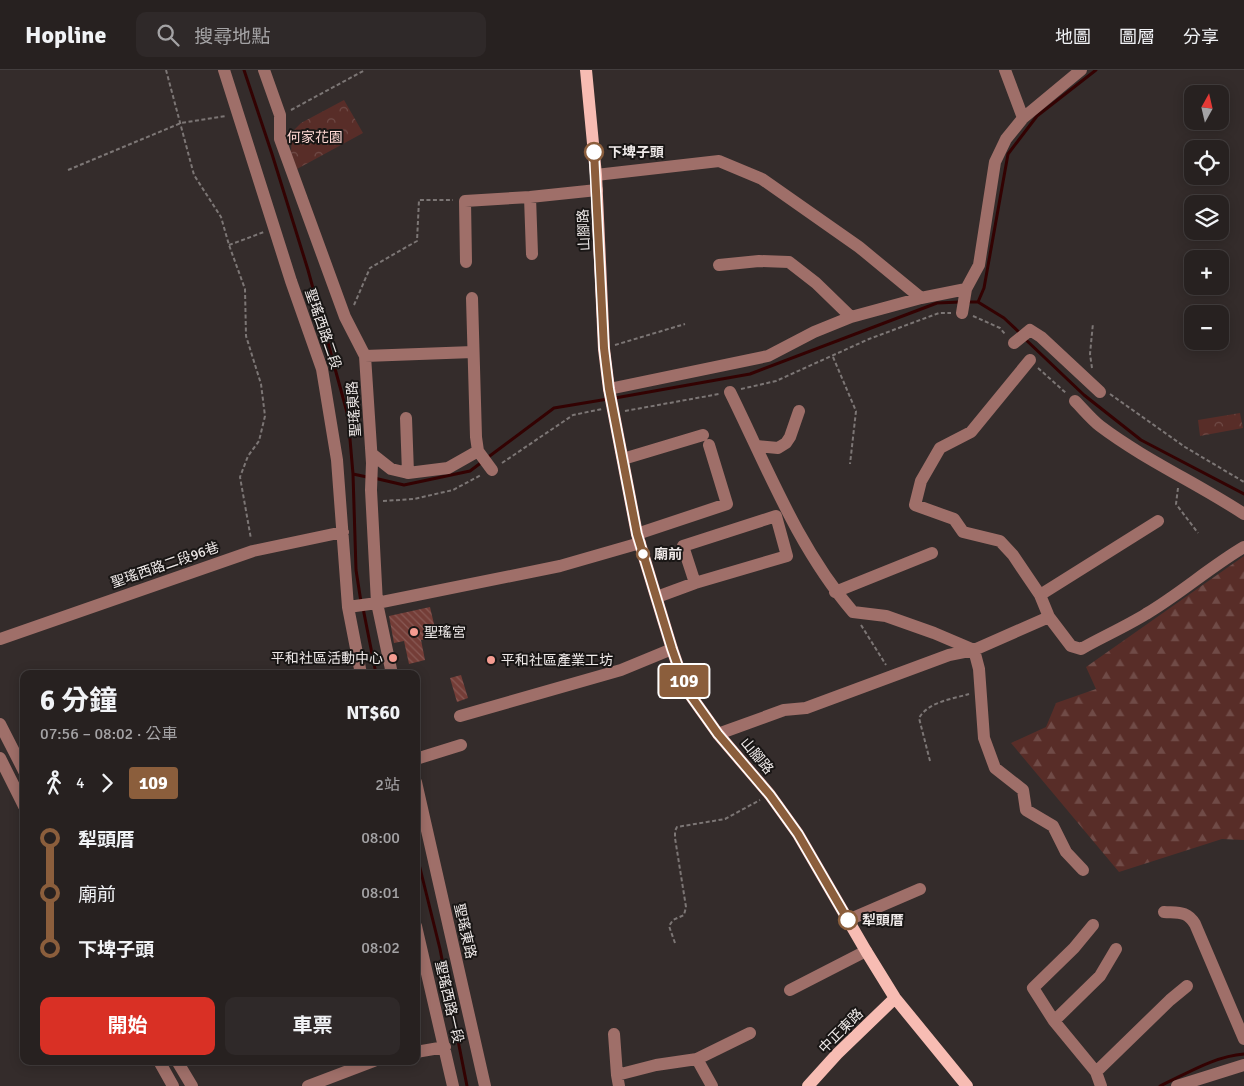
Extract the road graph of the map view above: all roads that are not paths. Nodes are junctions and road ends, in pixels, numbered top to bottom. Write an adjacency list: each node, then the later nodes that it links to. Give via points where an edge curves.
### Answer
1 (224, 70): 36 (street, 聖瑤西路二段, via 322,369 337,460)
2 (264, 70): 20 (street, 聖瑤東路, via 280,115 280,139 345,317)
3 (586, 70): 7 (main road, 山腳路)
4 (1005, 70): 6 (street)
5 (1081, 70): 6 (street)
6 (1023, 118): 13 (street, via 1006,139 995,162 979,265)
7 (596, 175): 8 (main road, 山腳路); 15 (street, via 719,161 762,179 859,247)
8 (597, 190): 9 (street); 22 (main road, 山腳路, via 604,348)
9 (530, 197): 10 (street); 11 (street, via 465,200)
10 (532, 254)
11 (466, 262)
12 (719, 265): 17 (street, via 759,260 789,262)
13 (966, 290): 15 (street); 16 (street)
14 (472, 298): 19 (street)
15 (921, 298): 17 (street)
16 (962, 313)
17 (851, 317): 22 (street, via 768,356)
18 (1014, 343): 24 (street, via 1030,330)
19 (473, 352): 20 (street); 29 (street)
20 (365, 356): 30 (street, 聖瑤東路)
21 (1030, 360): 42 (street, via 972,432 940,448 921,481 916,505 954,520 963,532 1000,541)
22 (609, 389): 31 (main road, 山腳路)
23 (730, 392): 28 (street)
24 (1100, 392)
25 (1075, 401): 34 (street, via 1098,425)
26 (799, 411): 28 (street, via 786,443 778,448)
27 (406, 418): 33 (street)
28 (757, 446): 41 (street, via 801,538)
29 (478, 452): 32 (street); 33 (street, via 448,468)
30 (372, 458): 33 (street, via 391,469); 44 (street, 聖瑤東路)
31 (623, 459): 37 (main road, 山腳路); 37 (street, via 706,440 727,504)
32 (492, 470)
33 (408, 472)
34 (1244, 514)
35 (1158, 521): 42 (street)
36 (343, 532): 45 (street, 聖瑤西路二段); 47 (street, 聖瑤西路二段96巷, via 253,551)
37 (638, 539): 43 (main road, 山腳路); 44 (street, via 560,566)
38 (1244, 547): 46 (street, via 1146,614 1081,649 1071,646)
39 (932, 553): 41 (street)
40 (694, 583): 40 (street, via 684,546 776,516 787,556); 43 (street)
41 (835, 592): 49 (street, via 853,612 886,616)
42 (1040, 596): 46 (street)
43 (657, 597): 48 (main road, 山腳路)
44 (375, 604): 45 (street); 51 (street, 聖瑤東路)
45 (348, 606): 50 (street)
46 (1049, 617): 49 (street)
47 (0, 639)
48 (672, 649): 52 (street, via 621,670); 54 (main road, 山腳路, via 686,689)
49 (974, 650): 54 (street, via 949,654 806,708 784,710); 61 (street, via 979,669 984,738 995,768 1022,790 1026,810 1053,826 1066,852)
50 (361, 670)
51 (391, 670)
52 (460, 716)
53 (0, 724): 58 (street)
54 (718, 734): 64 (main road, 山腳路, via 798,834)
55 (461, 745): 57 (street)
56 (0, 758): 59 (street)
57 (420, 758)
58 (20, 763)
59 (20, 798)
60 (420, 800): 89 (street, 聖瑤東路)
61 (1083, 870)
62 (920, 889): 64 (street)
63 (1164, 912): 75 (street, via 1190,916)
64 (848, 920): 68 (main road, 山腳路)
65 (1093, 925): 72 (street, via 1033,988)
66 (420, 943): 76 (street, 聖瑤西路一段)
67 (1116, 950): 72 (street, via 1100,976)
68 (866, 951): 70 (street); 71 (main road, 山腳路)
69 (1187, 986): 83 (street)
70 (790, 990)
71 (895, 998): 91 (main road, 中正東路); 92 (main road, 山腳路)
72 (1054, 1021): 83 (street)
73 (750, 1033): 78 (street)
74 (614, 1034): 84 (street)
75 (1244, 1039)
76 (445, 1047): 77 (street); 88 (street, 聖瑤西路一段)
77 (420, 1051)
78 (697, 1060): 84 (street, via 656,1065); 90 (street)
79 (161, 1065): 85 (street)
80 (179, 1065): 86 (street)
81 (363, 1065): 87 (street)
82 (1244, 1066): 94 (street)
83 (1096, 1072): 93 (street)
84 (618, 1080)
85 (173, 1086)
86 (192, 1086)
87 (308, 1086)
88 (453, 1086)
89 (485, 1086)
90 (712, 1086)
91 (808, 1086)
92 (966, 1086)
93 (1102, 1086)
94 (1177, 1086)

